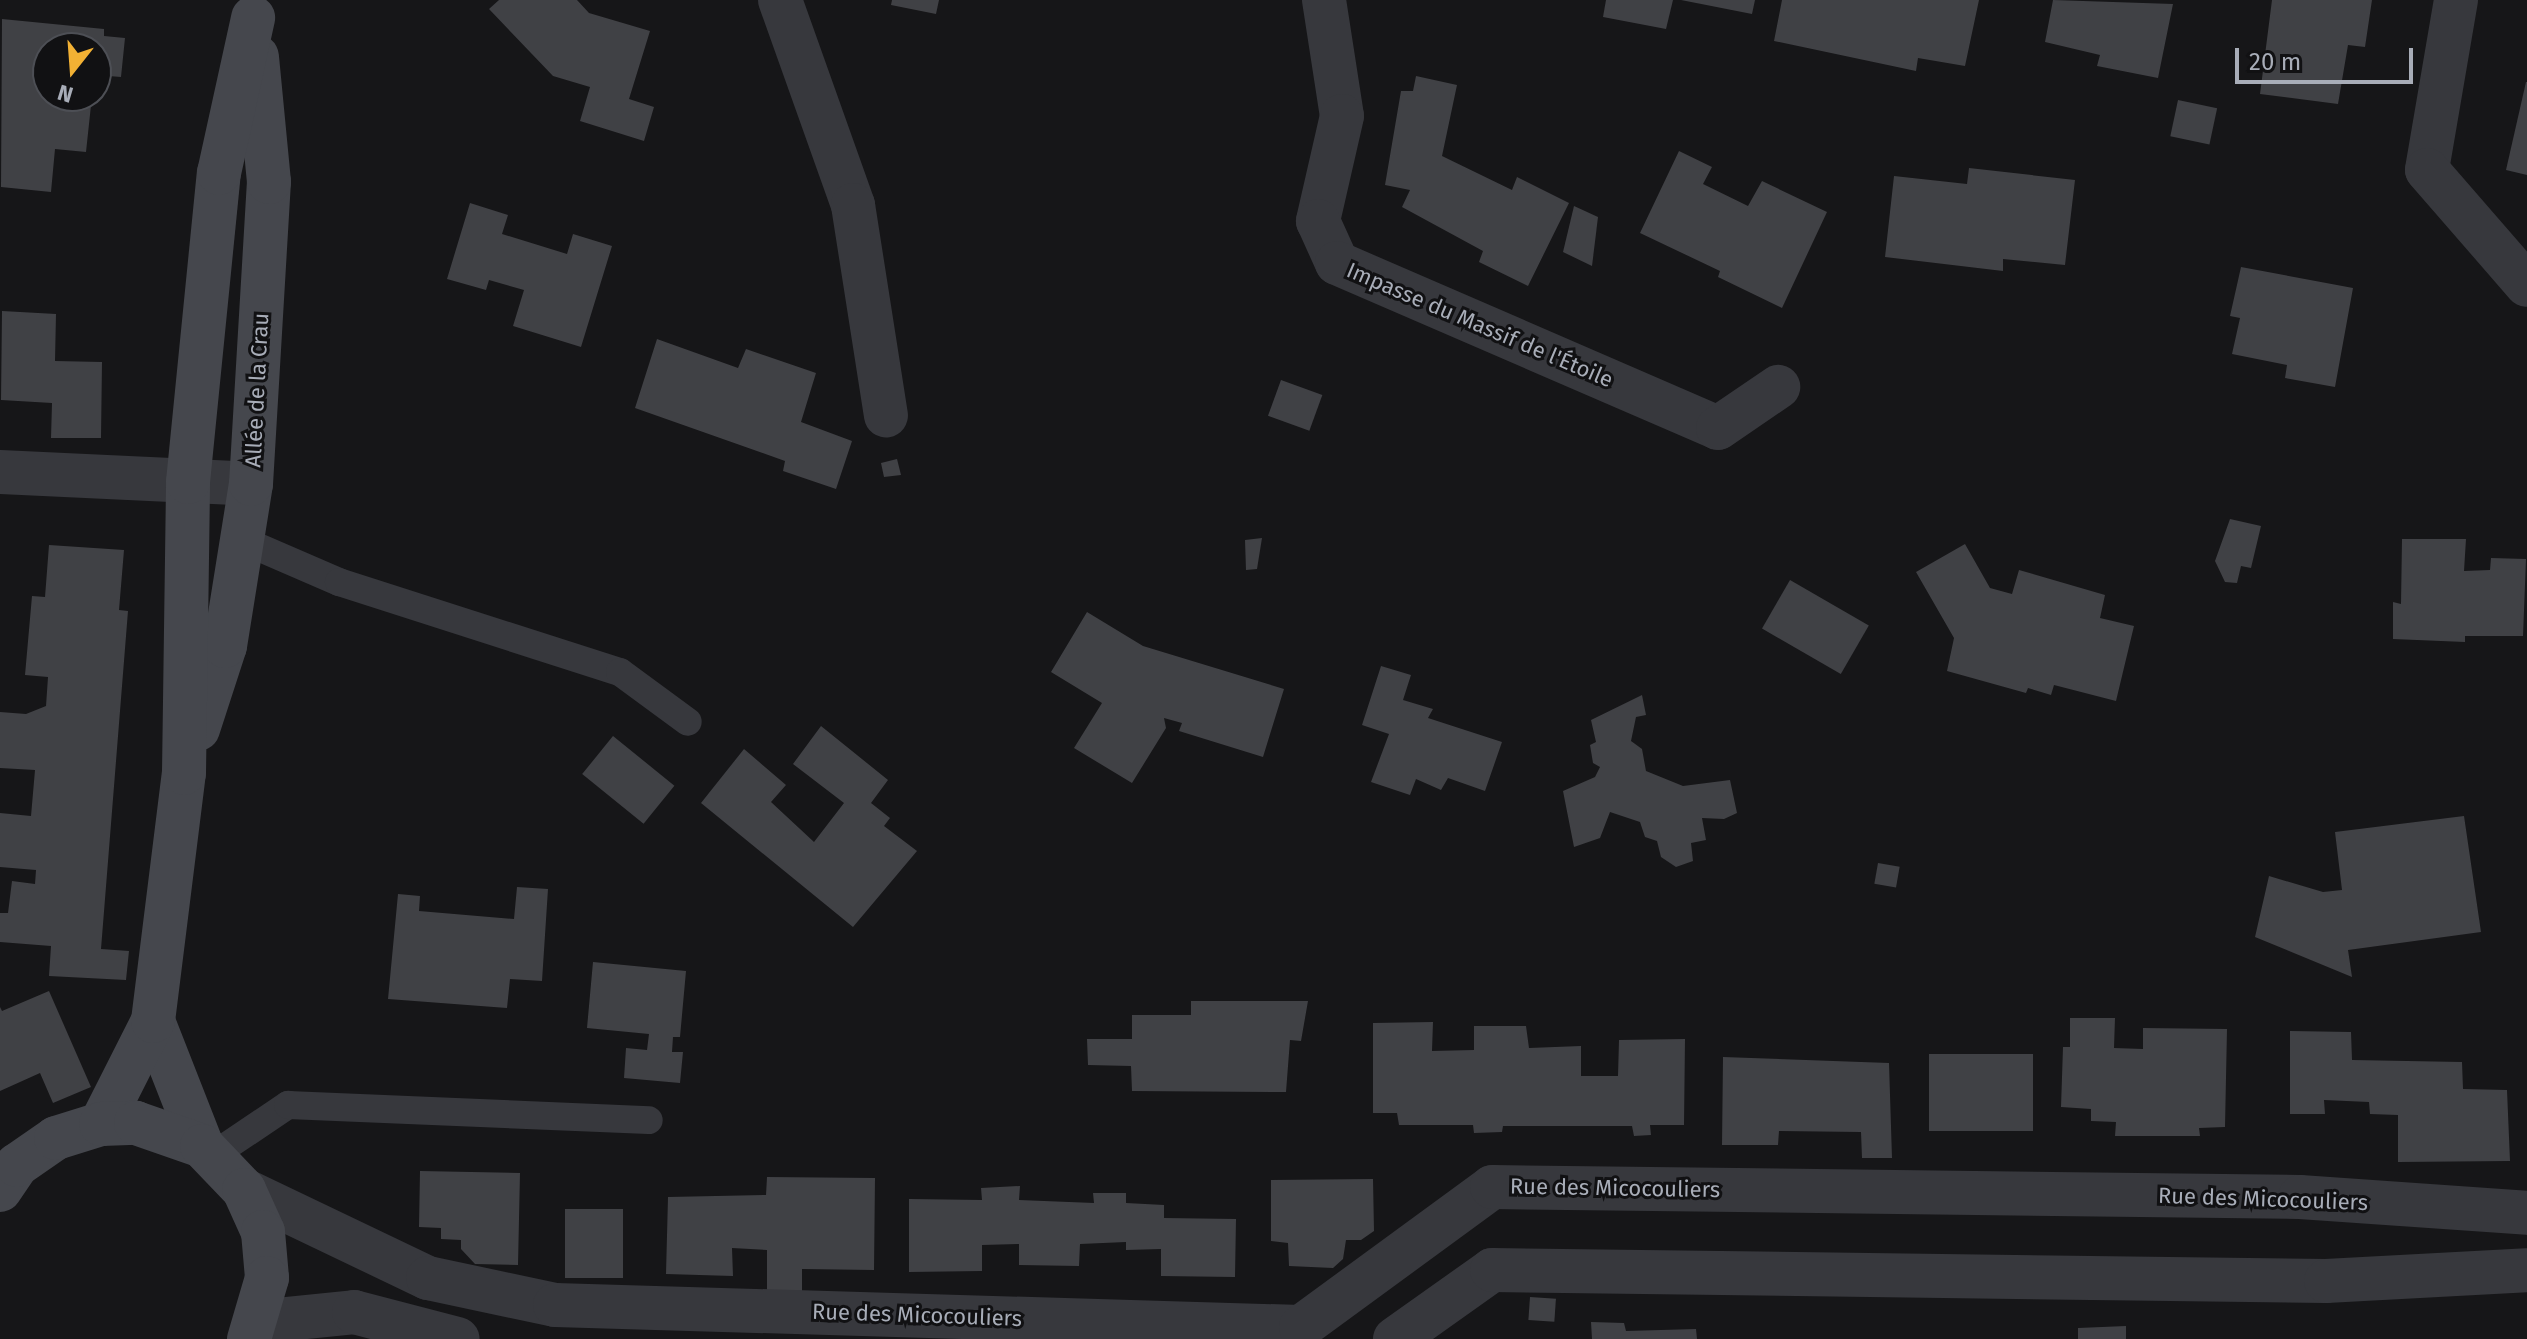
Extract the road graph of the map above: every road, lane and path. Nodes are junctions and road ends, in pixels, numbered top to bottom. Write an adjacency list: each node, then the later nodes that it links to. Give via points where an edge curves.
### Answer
1 (780, 0): 7 (street, via 853,205)
2 (1324, 0): 6 (street, Impasse du Massif de l'Étoile, via 1342,116 1318,221 1337,263 1718,428)
3 (2456, 0): 5 (street, via 2427,170)
4 (254, 9): 9 (street, via 219,173); 10 (street, Allée de la Crau, via 269,182)
5 (2527, 285)
6 (1778, 387)
7 (886, 415)
8 (0, 472): 9 (street)
9 (188, 482): 10 (street); 13 (street)
10 (251, 484): 11 (street, Allée de la Crau)
11 (242, 540): 12 (lane, via 339,582 620,672); 13 (street, Allée de la Crau, via 225,646)
12 (688, 722)
13 (184, 773): 14 (street)
14 (153, 1021): 16 (street); 17 (street)
15 (649, 1120): 17 (lane, via 288,1105)
16 (101, 1124): 17 (street, via 136,1123); 18 (street, via 56,1138 17,1165)
17 (207, 1151): 19 (street)
18 (0, 1190)
19 (244, 1190): 20 (street, Rue des Micocouliers, via 428,1278 555,1305 1301,1327 1492,1187 2300,1197); 22 (street, via 263,1232 266,1262)
20 (2527, 1213)
21 (2527, 1270): 24 (street, via 2326,1281 1492,1270)
22 (253, 1330): 23 (street, via 354,1312)
23 (458, 1339)
24 (1395, 1339)

